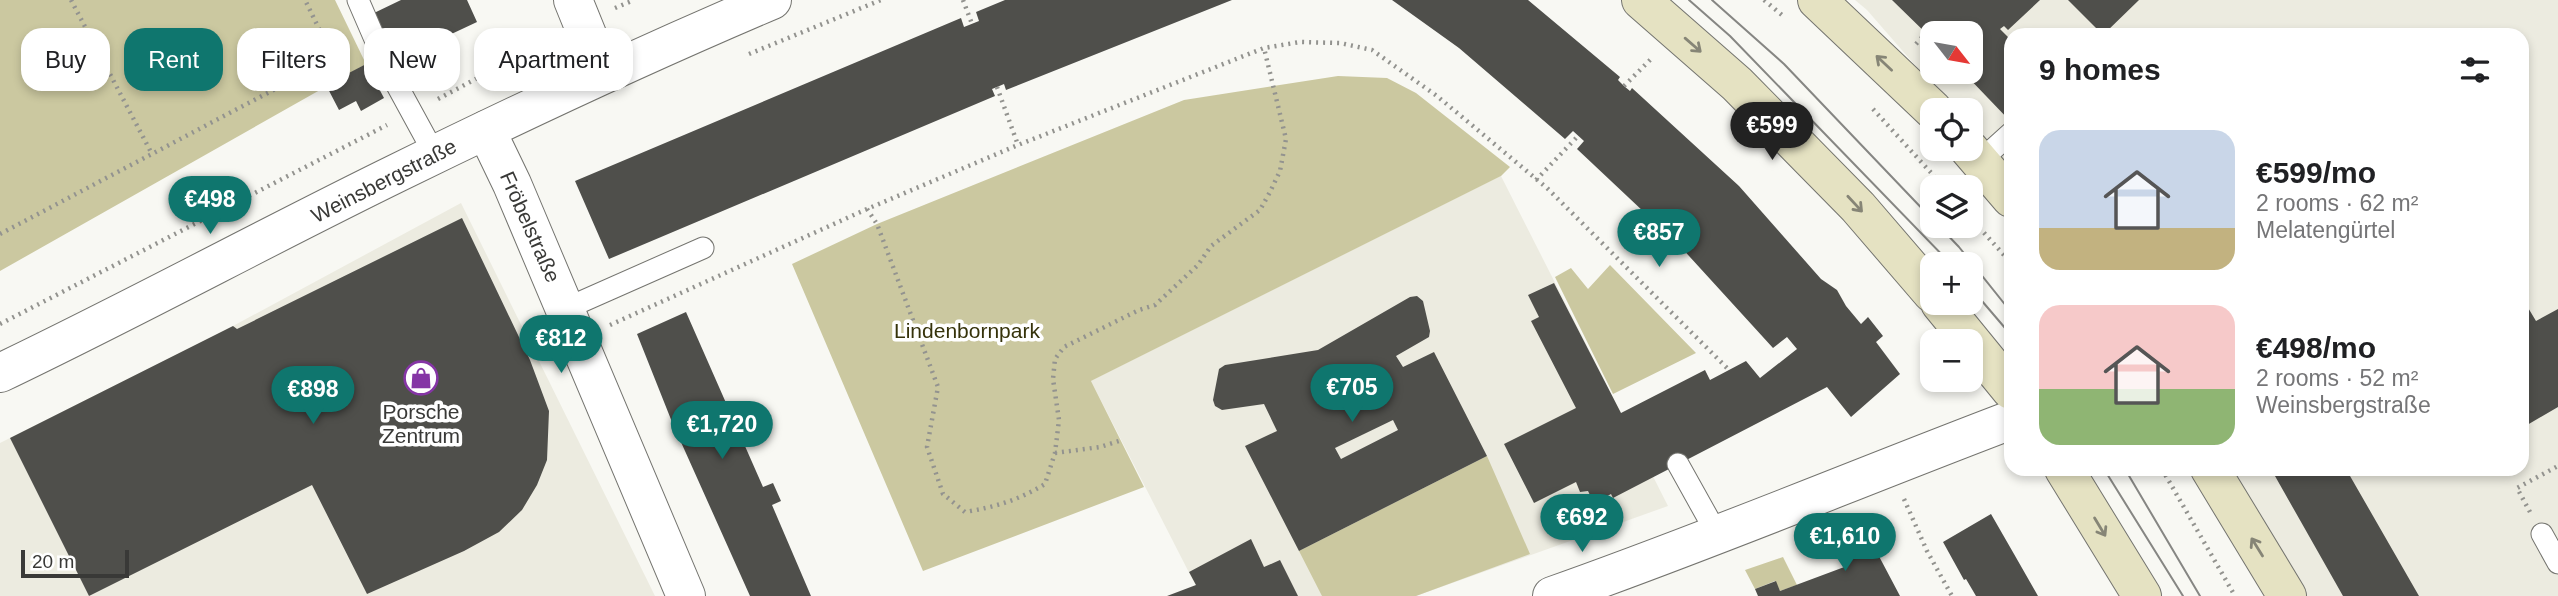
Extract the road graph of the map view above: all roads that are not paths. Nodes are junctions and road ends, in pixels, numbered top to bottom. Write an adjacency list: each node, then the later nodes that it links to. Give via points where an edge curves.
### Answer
1 (358, 0): 13 (lane)
2 (772, 0): 7 (street, Weinsbergstraße)
3 (1641, 0): 17 (main road, one-way to 17, via 1737,84 1858,207)
4 (1817, 0): 9 (main road, one-way to 4)
5 (577, 11): 6 (street)
6 (584, 28)
7 (633, 61)
8 (567, 91): 10 (street, Weinsbergstraße)
9 (1920, 98)
10 (486, 130): 13 (street, Weinsbergstraße); 19 (street, Fröbelstraße)
11 (2004, 137): 12 (lane)
12 (1983, 150)
13 (435, 155): 20 (street, Weinsbergstraße)
14 (1980, 161): 15 (main road)
15 (2004, 190)
16 (703, 248): 19 (lane)
17 (1920, 279)
18 (1950, 315): 21 (main road)
19 (572, 324): 30 (street, Fröbelstraße)
20 (0, 373)
21 (2004, 381)
22 (2004, 423): 26 (street)
23 (1678, 464): 26 (lane)
24 (2068, 476): 32 (main road, one-way to 32)
25 (2214, 476): 33 (main road, one-way to 25)
26 (1717, 534): 29 (street)
27 (2542, 534): 28 (lane)
28 (2558, 563)
29 (1638, 583): 31 (street)
30 (686, 596)
31 (1552, 596)
32 (2142, 596)
33 (2287, 596)

